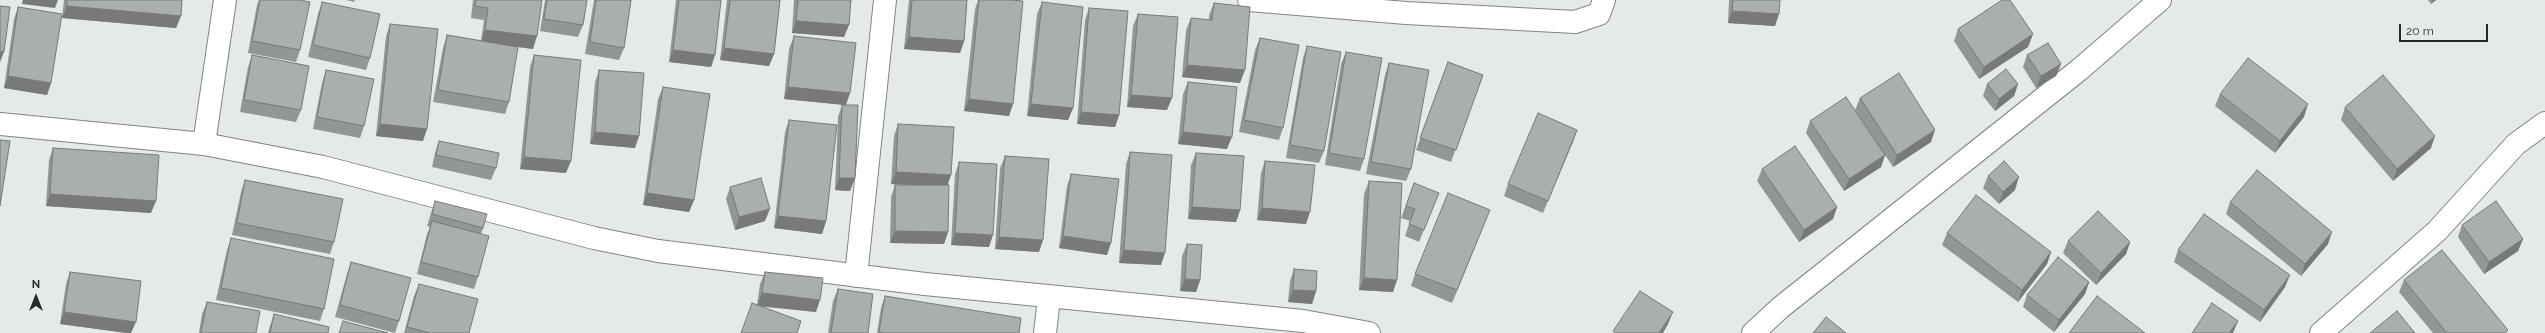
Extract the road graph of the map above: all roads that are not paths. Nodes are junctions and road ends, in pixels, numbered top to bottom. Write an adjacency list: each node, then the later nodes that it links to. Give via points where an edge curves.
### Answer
1 (225, 0): 8 (street)
2 (885, 0): 9 (street)
3 (1249, 0): 4 (street, via 1406,13 1575,22 1599,14)
4 (1604, 0)
5 (2160, 0): 13 (street, via 2079,70 1780,308)
6 (2545, 123): 14 (street, via 2516,144 2437,230)
7 (0, 124): 8 (street)
8 (204, 144): 9 (street, via 324,167 601,240 658,251)
9 (856, 276): 10 (street)
10 (1049, 298): 11 (street); 12 (street, via 1303,321)
11 (1045, 333)
12 (1369, 333)
13 (1753, 333)
14 (2321, 333)

